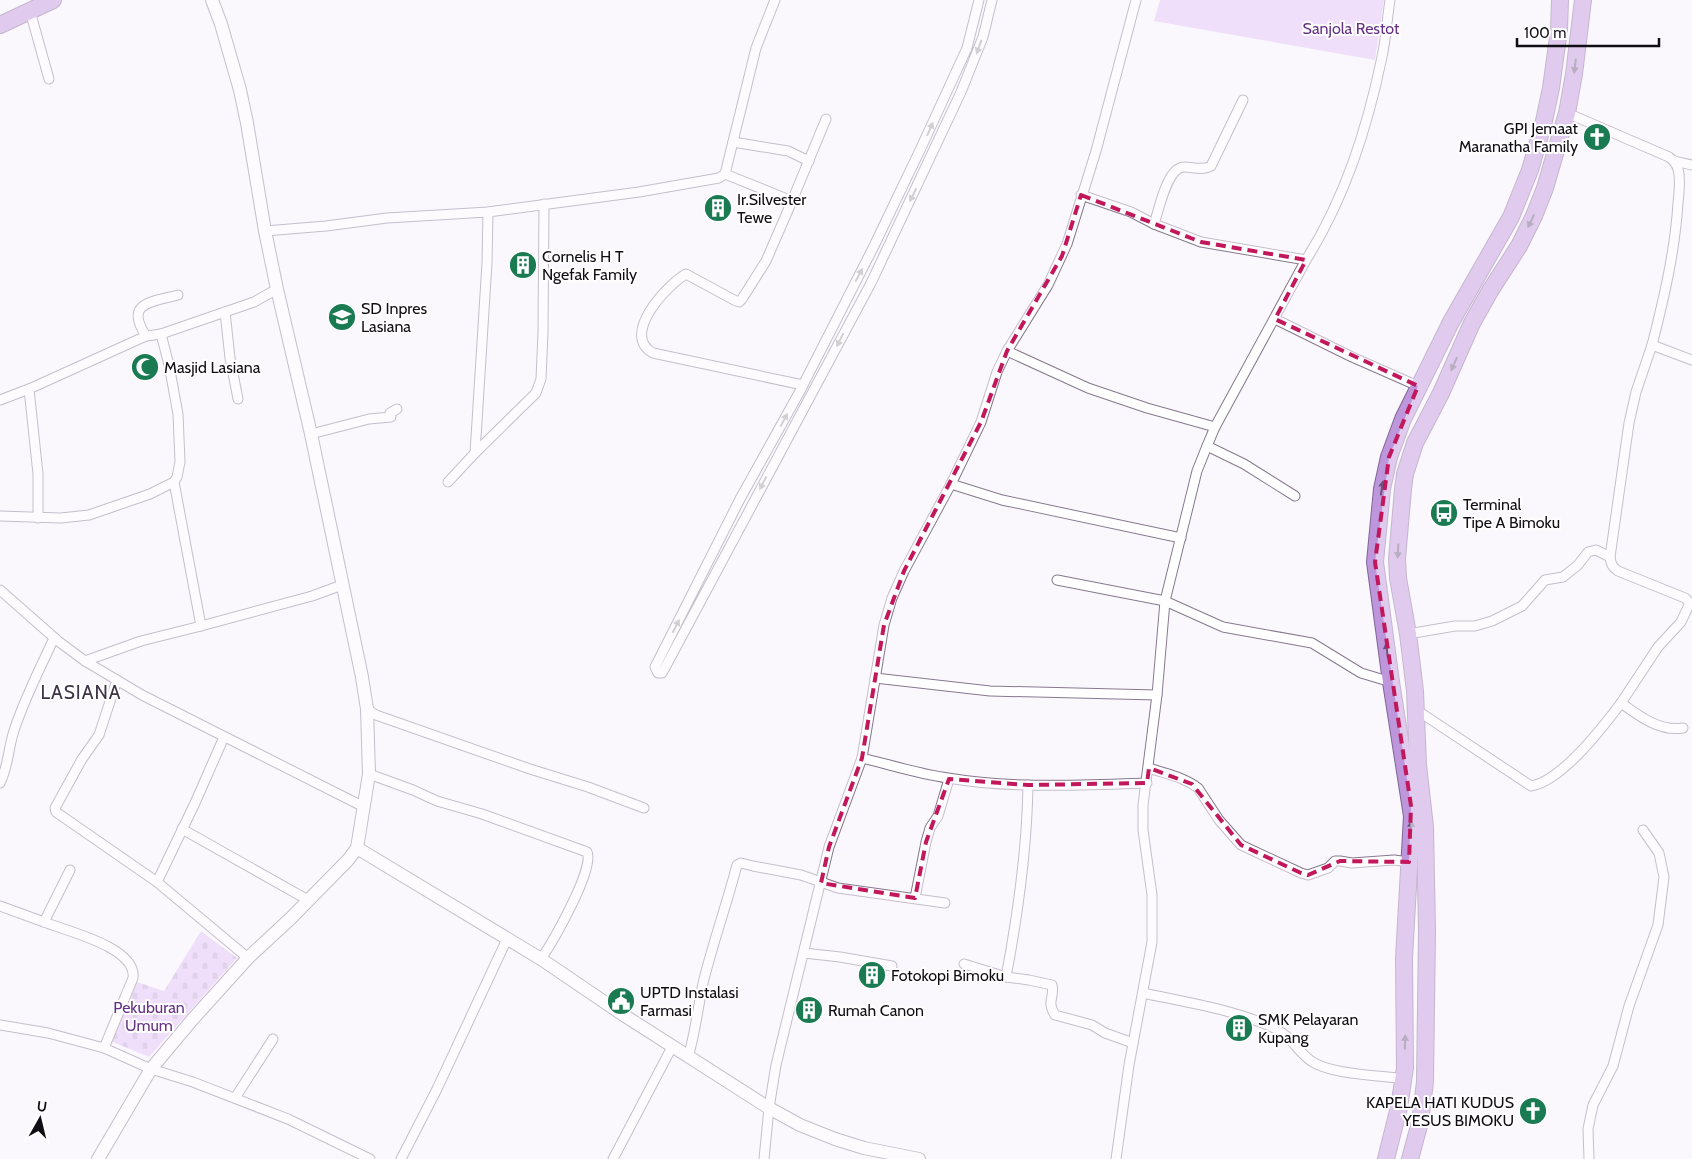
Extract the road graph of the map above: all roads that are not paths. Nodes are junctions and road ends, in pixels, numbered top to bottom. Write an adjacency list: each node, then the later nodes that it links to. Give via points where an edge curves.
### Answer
1 (53, 0): 10 (highway)
2 (212, 0): 26 (street, via 240,90)
3 (775, 0): 16 (street, via 756,48)
4 (979, 0): 29 (street, one-way to 4, via 967,48)
5 (992, 0): 30 (street, one-way to 30, via 983,37 961,92)
6 (1136, 0): 21 (street)
7 (1390, 0): 31 (street, via 1383,55 1356,158 1335,207)
8 (1560, 0): 27 (highway, via 1557,50 1544,121 1521,196)
9 (1584, 0): 14 (highway, one-way to 14)
10 (30, 11): 11 (highway); 12 (street)
11 (0, 25)
12 (49, 79)
13 (1243, 100): 25 (street, via 1211,166 1180,167 1172,173)
14 (1567, 112): 18 (street); 28 (highway, one-way to 28, via 1545,188)
15 (826, 119): 17 (street)
16 (733, 142): 17 (street, via 788,151); 20 (street)
17 (809, 161): 22 (street)
18 (1674, 161): 19 (street); 38 (street, via 1680,180 1677,225)
19 (1692, 165)
20 (725, 174): 22 (street); 23 (street, via 719,178 670,187)
21 (1081, 195): 25 (street, via 1131,212); 39 (street, via 1056,269)
22 (792, 201): 41 (street, via 766,261 742,300 734,300 685,274 649,310 643,341 653,352)
23 (544, 204): 24 (street); 50 (street, via 541,379 536,393)
24 (488, 212): 26 (street, via 387,218); 50 (street)
25 (1154, 224): 31 (street, via 1201,242)
26 (265, 231): 32 (street)
27 (1504, 232): 28 (highway); 42 (highway)
28 (1521, 241): 58 (highway, one-way to 58, via 1472,323 1415,443 1405,474)
29 (874, 246): 30 (street); 41 (street, one-way to 29)
30 (886, 251): 41 (street, one-way to 41, via 672,656 662,673 658,673 655,667 740,499)
31 (1306, 260): 35 (street)
32 (277, 289): 34 (street, via 254,302); 48 (street)
33 (178, 295): 37 (street, via 142,305 139,320)
34 (225, 312): 36 (street); 44 (street)
35 (1275, 319): 42 (street, via 1352,358); 47 (street)
36 (161, 334): 37 (street); 51 (street, via 178,414 180,462)
37 (146, 336): 43 (street)
38 (1652, 345): 40 (street); 60 (street, via 1629,423)
39 (1007, 351): 47 (street, via 1088,388); 53 (street, via 981,422)
40 (1692, 360)
41 (803, 385)
42 (1418, 386): 57 (highway, one-way to 42, via 1394,439)
43 (29, 389): 45 (street); 56 (street, via 38,474)
44 (238, 399)
45 (0, 400)
46 (397, 409): 48 (street, via 390,413 391,417 369,419)
47 (1215, 427): 49 (street)
48 (311, 434): 62 (street)
49 (1207, 446): 54 (street, via 1244,464); 59 (street, via 1197,471)
50 (475, 453): 52 (street)
51 (174, 482): 56 (street, via 89,516); 65 (street)
52 (448, 482)
53 (951, 484): 59 (street, via 1002,500); 69 (street, via 892,598)
54 (1295, 496)
55 (0, 516): 56 (street)
56 (38, 518)
57 (1377, 525): 58 (highway); 71 (highway, one-way to 57, via 1375,562)
58 (1399, 528): 66 (highway, one-way to 66, via 1398,578)
59 (1181, 538): 64 (street)
60 (1610, 557): 66 (street, via 1596,550 1588,552 1563,577 1544,580 1522,606 1492,621); 74 (street, via 1613,568 1685,598 1689,605 1681,622 1658,647)
61 (1057, 580): 64 (street)
62 (342, 585): 65 (street); 76 (street)
63 (0, 590): 67 (street)
64 (1165, 601): 71 (street, via 1223,627 1312,643); 73 (street)
65 (201, 626): 68 (street, via 142,641)
66 (1408, 634): 72 (highway)
67 (54, 638): 68 (street); 83 (street, via 12,735)
68 (85, 661): 70 (street)
69 (875, 678): 73 (street, via 990,691); 79 (street)
70 (117, 680): 78 (street); 93 (street, via 99,735 55,808 56,812)
71 (1391, 687): 72 (highway); 91 (highway, one-way to 71, via 1411,806)
72 (1415, 691): 75 (highway)
73 (1158, 695): 80 (street)
74 (1622, 703): 75 (street, via 1582,751 1556,774 1532,786); 77 (street, via 1660,726)
75 (1415, 708): 108 (highway, via 1425,827)
76 (367, 709): 81 (street); 87 (street, via 376,715)
77 (1683, 728)
78 (224, 737): 86 (street); 88 (street)
79 (862, 758): 82 (street); 94 (street, via 829,847)
80 (1149, 768): 84 (street); 91 (street, via 1183,779 1198,788 1226,830 1241,845 1301,873 1308,875 1340,860)
81 (369, 774): 86 (street); 103 (street, via 437,801 587,852 586,868 573,902)
82 (949, 778): 85 (street); 95 (street, via 926,842)
83 (0, 783)
84 (1146, 783): 85 (street); 107 (street, via 1143,830 1153,925)
85 (1028, 785): 106 (street, via 1018,910)
86 (364, 807): 90 (street)
87 (644, 808)
88 (182, 829): 93 (street); 96 (street)
89 (1643, 830): 129 (street, via 1659,853 1664,877 1658,925 1628,1006 1612,1066 1593,1104 1588,1129)
90 (357, 848): 96 (street); 100 (street)
91 (1409, 862): 109 (highway, via 1404,958)
92 (70, 870): 99 (street)
93 (157, 882): 102 (street)
94 (821, 883): 95 (street); 101 (street); 115 (street, via 793,873 741,862 737,864 711,950)
95 (915, 898): 97 (street)
96 (308, 900): 102 (street)
97 (945, 903)
98 (0, 906): 99 (street)
99 (44, 922): 114 (street, via 99,942 127,960 133,970 133,978)
100 (507, 940): 103 (street); 122 (street)
101 (804, 954): 105 (street); 119 (street, via 776,1065)
102 (248, 958): 116 (street)
103 (541, 959): 113 (street)
104 (964, 964): 106 (street)
105 (892, 966)
106 (1006, 978): 112 (street, via 1052,985 1050,1008 1055,1015 1092,1025)
107 (1143, 993): 112 (street); 117 (street, via 1229,1012 1270,1026 1286,1035 1298,1050 1321,1066)
108 (1427, 1018): 109 (highway); 128 (highway, via 1425,1082 1420,1122)
109 (1406, 1019): 117 (highway, one-way to 109)
110 (0, 1025): 114 (street, via 48,1032)
111 (273, 1039): 118 (street)
112 (1133, 1043): 126 (street)
113 (672, 1047): 115 (street); 123 (street)
114 (104, 1048): 116 (street)
115 (688, 1057): 119 (street)
116 (151, 1069): 118 (street); 120 (street)
117 (1404, 1078): 127 (highway)
118 (235, 1098): 121 (street, via 288,1119)
119 (769, 1108): 124 (street); 125 (street, via 835,1139)
120 (98, 1159)
121 (370, 1159)
122 (401, 1159)
123 (613, 1159)
124 (764, 1159)
125 (919, 1159)
126 (1116, 1159)
127 (1386, 1159)
128 (1410, 1159)
129 (1589, 1159)

